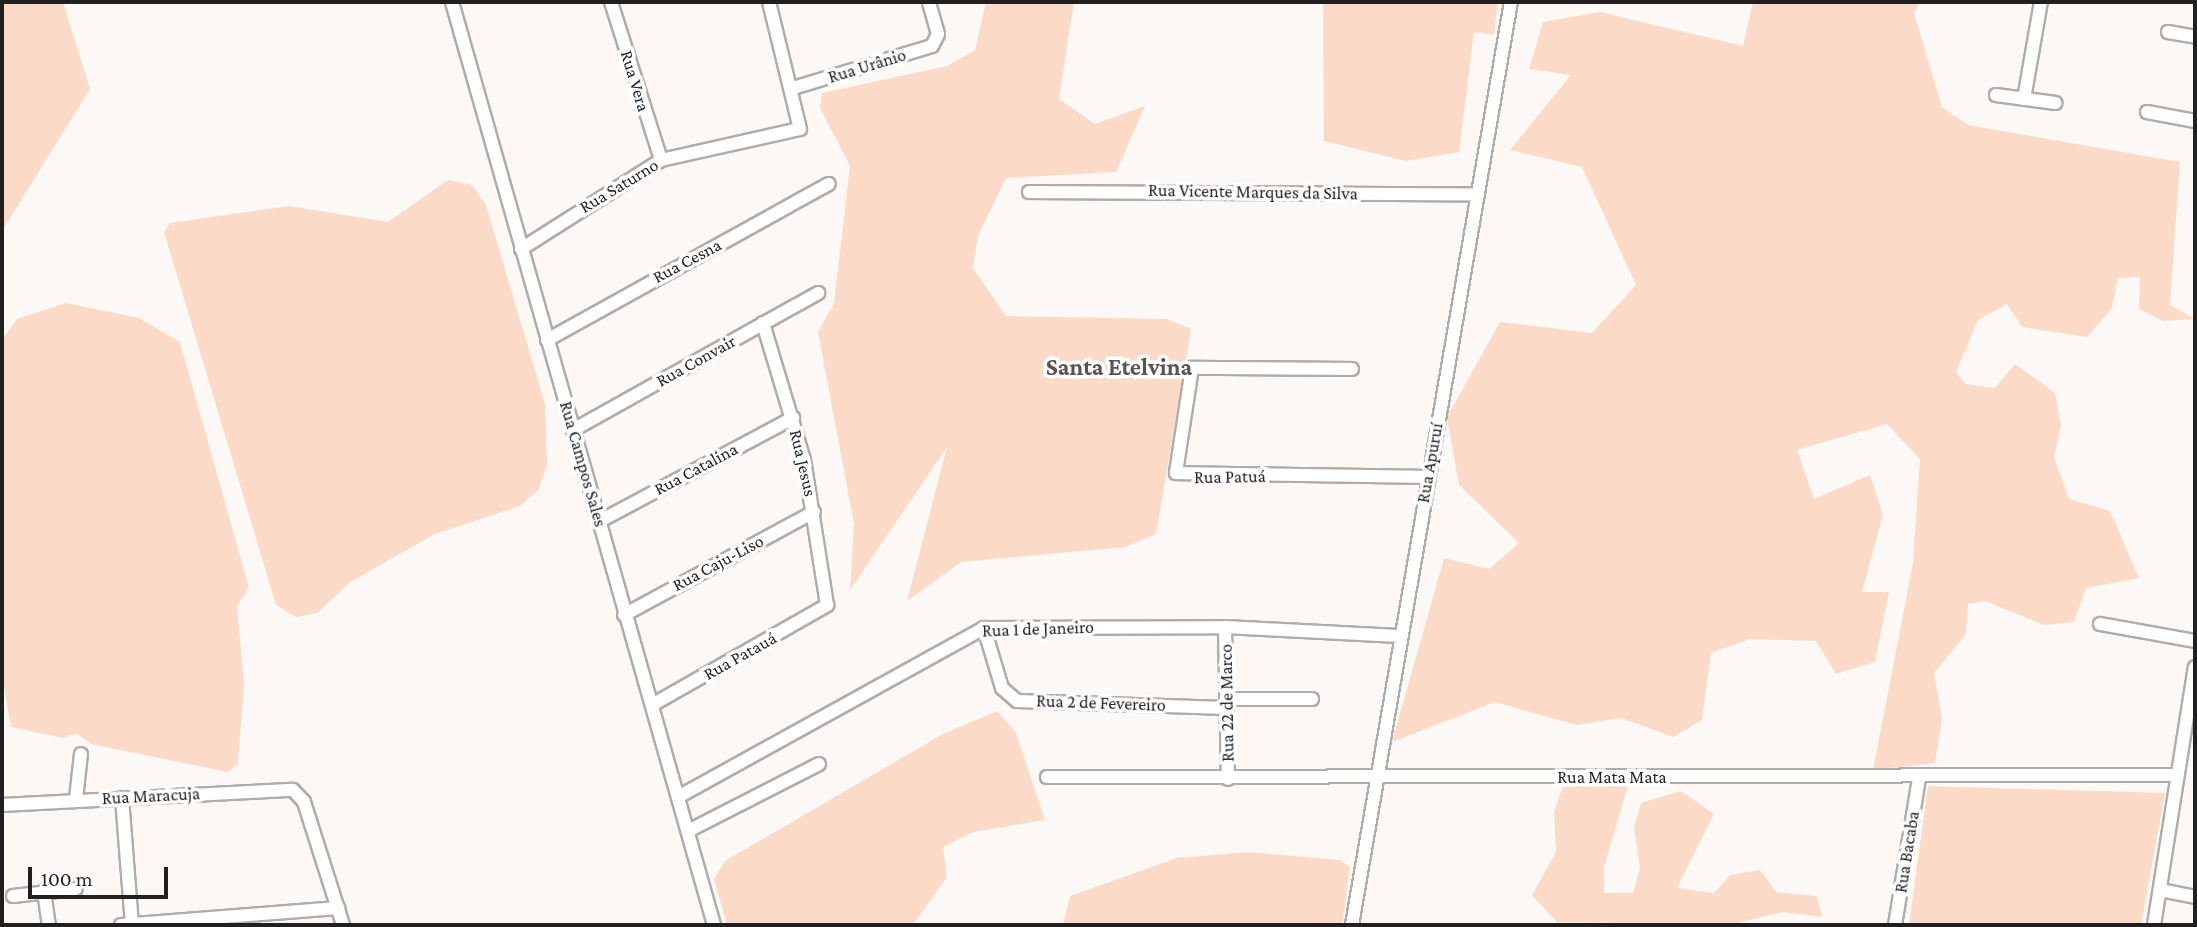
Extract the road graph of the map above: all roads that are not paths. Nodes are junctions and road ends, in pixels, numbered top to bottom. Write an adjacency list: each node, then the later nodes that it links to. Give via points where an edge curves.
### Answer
1 (452, 2): 19 (street, Rua Campos Sales)
2 (611, 2): 15 (street, Rua Vera)
3 (769, 2): 9 (street)
4 (929, 2): 9 (street, Rua Urânio, via 939,40)
5 (1511, 2): 18 (street, Rua Apuruí)
6 (2041, 2): 11 (street)
7 (2168, 32): 8 (street)
8 (2195, 37)
9 (793, 88): 15 (street, Rua Saturno, via 802,122 794,134)
10 (1996, 95): 11 (street)
11 (2024, 99): 12 (street)
12 (2055, 103)
13 (2147, 112): 14 (street)
14 (2195, 121)
15 (661, 160): 19 (street, Rua Saturno)
16 (829, 184): 22 (street, Rua Cesna)
17 (1029, 192): 18 (street, Rua Vicente Marques da Silva)
18 (1478, 194): 26 (street, Rua Apuruí)
19 (521, 249): 22 (street, Rua Campos Sales)
20 (818, 293): 21 (street, Rua Convair)
21 (763, 324): 24 (street, Rua Jesus); 25 (street, Rua Convair)
22 (547, 340): 25 (street, Rua Campos Sales)
23 (1352, 369): 26 (street, Rua Patuá, via 1192,368 1176,474)
24 (793, 418): 27 (street, Rua Jesus); 28 (street, Rua Catalina)
25 (573, 430): 28 (street, Rua Campos Sales)
26 (1427, 477): 34 (street, Rua Apuruí)
27 (814, 512): 29 (street, Rua Jesus); 30 (street, Rua Caju-Liso)
28 (600, 521): 30 (street, Rua Campos Sales)
29 (827, 605): 39 (street, Rua Patauá)
30 (624, 614): 39 (street, Rua Campos Sales)
31 (2100, 624): 35 (street)
32 (1225, 627): 33 (street, Rua 1 de Janeiro); 34 (street, Rua 1 de Janeiro); 38 (street, Rua 22 de Marco)
33 (984, 628): 38 (street, Rua 2 de Fevereiro, via 1002,688 1017,701); 48 (street, Rua 1 de Janeiro)
34 (1399, 636): 45 (street, Rua Apuruí)
35 (2195, 641)
36 (2195, 667): 40 (street)
37 (1312, 699): 38 (street, Rua 2 de Fevereiro)
38 (1226, 703): 47 (street, Rua 22 de Marco)
39 (652, 705): 48 (street, Rua Campos Sales)
40 (2190, 727): 43 (street)
41 (81, 754): 50 (street)
42 (819, 764): 52 (street)
43 (2177, 775): 46 (street, Rua Mata Mata); 54 (street)
44 (1047, 776): 47 (street, Rua Mata Mata)
45 (1379, 776): 46 (street, Rua Mata Mata); 47 (street, Rua Mata Mata); 63 (street, Rua Apuruí)
46 (1919, 778): 64 (street, Rua Bacaba)
47 (1228, 779)
48 (678, 797): 52 (street, Rua Campos Sales)
49 (122, 798): 50 (street, Rua Maracuja); 58 (street, Rua Maracuja, via 284,788 298,794); 60 (street)
50 (76, 800): 51 (street, Rua Maracuja)
51 (2, 805)
52 (688, 831): 62 (street, Rua Campos Sales)
53 (76, 889): 55 (street)
54 (2160, 890): 57 (street); 65 (street)
55 (44, 891): 56 (street); 59 (street)
56 (13, 896)
57 (2195, 897)
58 (338, 908): 60 (street); 61 (street)
59 (49, 925)
60 (127, 925)
61 (343, 925)
62 (714, 925)
63 (1352, 925)
64 (1895, 925)
65 (2154, 925)

